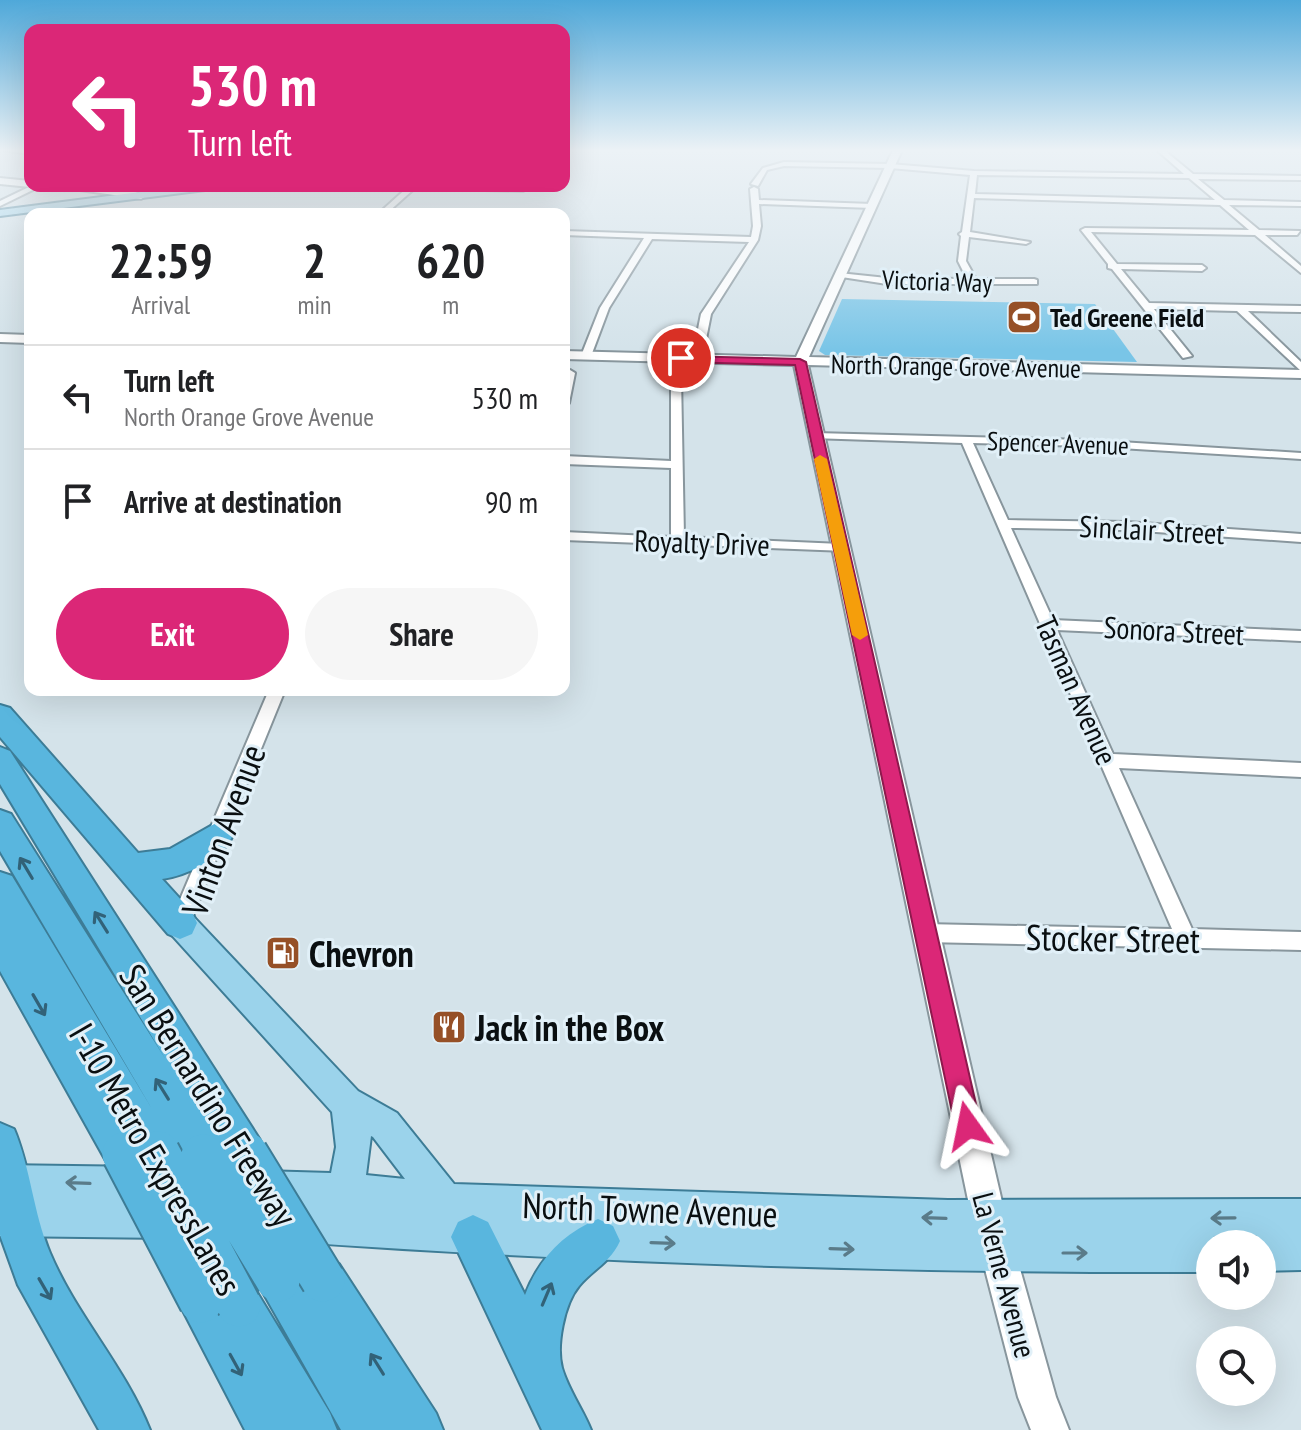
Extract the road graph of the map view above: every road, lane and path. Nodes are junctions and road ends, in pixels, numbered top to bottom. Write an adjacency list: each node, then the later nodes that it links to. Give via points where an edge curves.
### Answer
1 (757, 217): 10 (street)
2 (867, 217): 15 (main road)
3 (967, 217): 8 (street)
4 (1237, 217): 6 (street)
5 (570, 233): 9 (street)
6 (1256, 233): 7 (street); 12 (street, via 1085,230); 14 (street)
7 (1297, 233)
8 (963, 234): 11 (street); 16 (street, via 962,261)
9 (649, 236): 10 (street); 24 (street, via 607,303)
10 (754, 240): 26 (street, via 706,314)
11 (1026, 242)
12 (1111, 266): 13 (street); 18 (street)
13 (1202, 268)
14 (1301, 270)
15 (839, 276): 16 (street, Victoria Way); 27 (main road)
16 (973, 282): 17 (street, Victoria Way)
17 (1034, 282)
18 (1146, 306): 19 (street); 25 (street)
19 (1240, 308): 20 (street); 28 (street)
20 (1301, 309)
21 (0, 338): 22 (main road)
22 (24, 339)
23 (570, 355): 24 (main road, North Orange Grove Avenue)
24 (586, 356): 26 (main road, North Orange Grove Avenue)
25 (1187, 356)
26 (697, 359): 27 (main road, North Orange Grove Avenue)
27 (800, 362): 28 (main road, North Orange Grove Avenue); 30 (main road, La Verne Avenue)
28 (1301, 371)
29 (676, 376): 34 (street)
30 (815, 436): 31 (street, Spencer Avenue); 39 (main road, La Verne Avenue)
31 (966, 440): 32 (street, Spencer Avenue); 35 (street, Tasman Avenue)
32 (1301, 456)
33 (570, 460): 34 (street)
34 (675, 465): 38 (street)
35 (1003, 524): 37 (street, Sinclair Street); 40 (street, Tasman Avenue)
36 (570, 536): 38 (street, Royalty Drive)
37 (1301, 538)
38 (678, 541): 39 (street, Royalty Drive)
39 (841, 548): 52 (main road, La Verne Avenue)
40 (1048, 625): 41 (street, Sonora Street); 45 (street, Tasman Avenue)
41 (1301, 636)
42 (275, 696): 48 (street, Vinton Avenue)
43 (0, 716): 49 (highway)
44 (0, 759): 75 (highway, San Bernardino Freeway, one-way to 44, bridge)
45 (1109, 761): 46 (street); 54 (street, Tasman Avenue)
46 (1301, 770)
47 (0, 823): 74 (highway, I-10 Metro ExpressLanes, one-way to 47, bridge)
48 (216, 837): 49 (highway, via 176,863); 51 (street, Vinton Avenue)
49 (132, 868): 51 (highway)
50 (0, 887): 57 (highway, I-10 Metro ExpressLanes, via 124,1102)
51 (180, 923): 56 (main road, Vinton Avenue)
52 (924, 933): 54 (street, Stocker Street); 63 (main road, La Verne Avenue)
53 (0, 938): 57 (highway, one-way to 57)
54 (1186, 939): 55 (street, Stocker Street)
55 (1301, 941)
56 (346, 1103): 59 (main road, Vinton Avenue, via 356,1134); 60 (main road, Vinton Avenue, via 385,1125)
57 (141, 1154): 69 (highway, I-10 Metro ExpressLanes, bridge)
58 (5, 1189): 59 (main road, North Towne Avenue, one-way to 58); 62 (main road, North Towne Avenue); 71 (highway, one-way to 71, via 34,1269)
59 (344, 1191): 60 (main road, North Towne Avenue)
60 (446, 1202): 62 (main road, via 396,1223); 63 (main road, North Towne Avenue, one-way to 60); 64 (main road, Vinton Avenue)
61 (1301, 1217): 63 (main road, North Towne Avenue, one-way to 63)
62 (351, 1228): 64 (main road, North Towne Avenue)
63 (993, 1236): 65 (main road, North Towne Avenue, one-way to 63); 67 (main road, North Towne Avenue, one-way to 67); 77 (main road, La Verne Avenue)
64 (473, 1237): 65 (main road, North Towne Avenue); 70 (highway)
65 (598, 1241): 70 (highway, one-way to 65, via 538,1326 549,1287 568,1263)
66 (1301, 1251): 68 (main road)
67 (1196, 1252)
68 (1276, 1252)
69 (220, 1303): 72 (highway, one-way to 72); 73 (highway, I-10 Metro ExpressLanes)
70 (537, 1368): 76 (highway)
71 (126, 1430)
72 (272, 1430)
73 (313, 1430)
74 (368, 1430)
75 (419, 1430)
76 (567, 1430)
77 (1050, 1430)

